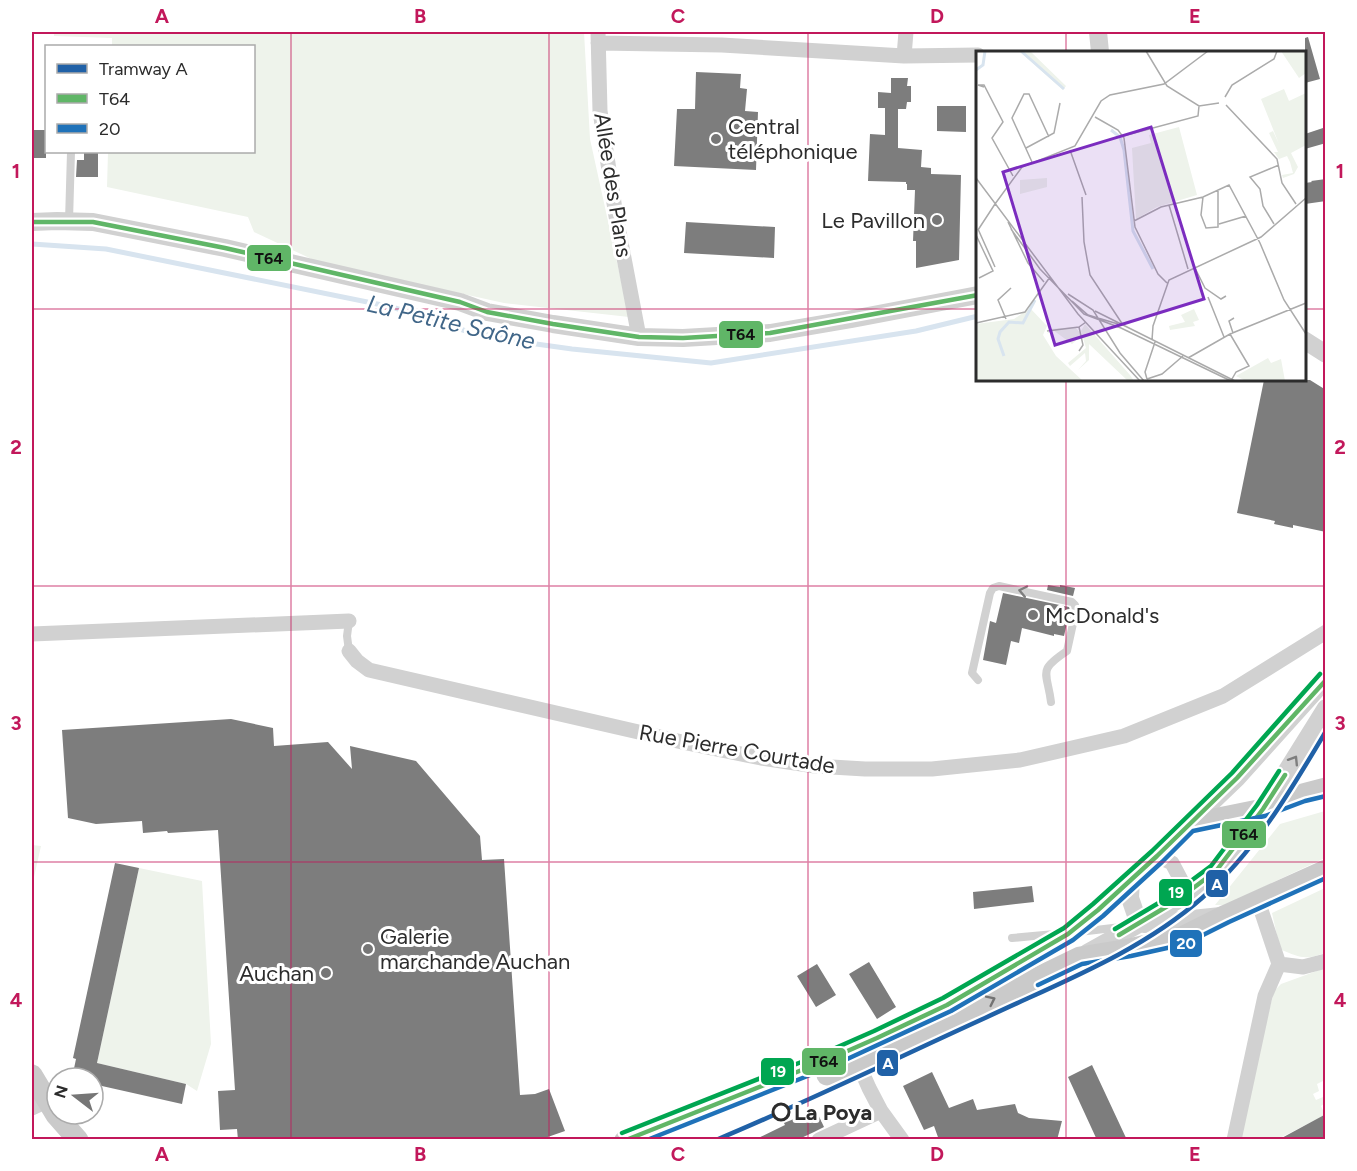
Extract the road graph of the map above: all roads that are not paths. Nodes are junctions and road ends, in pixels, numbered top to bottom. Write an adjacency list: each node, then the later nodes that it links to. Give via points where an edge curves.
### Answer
1 (906, 32): 7 (street)
2 (1098, 32): 5 (street)
3 (598, 37): 4 (street); 12 (street, Allée des Plans, via 600,111)
4 (723, 38): 7 (street)
5 (1101, 51)
6 (976, 55): 7 (street)
7 (904, 56)
8 (71, 153): 9 (lane)
9 (69, 221): 10 (street); 12 (street, via 93,222 225,248 460,302 487,312)
10 (32, 222)
11 (976, 295): 12 (street, via 770,333)
12 (639, 337)
13 (1306, 341): 14 (street)
14 (1326, 354)
15 (349, 621): 17 (street); 18 (lane)
16 (1326, 632): 18 (street, Rue Pierre Courtade, via 1223,696 1124,736 1020,760 932,769 815,766 761,758 369,670)
17 (32, 634)
18 (349, 651)
19 (978, 680): 21 (lane, one-way to 19, via 1046,670 1067,651 1076,610 1072,602 999,586 993,588 972,674)
20 (1326, 680): 25 (street, via 1237,778)
21 (1052, 702)
22 (1326, 708): 24 (street, one-way to 22)
23 (1326, 788): 24 (main road)
24 (1263, 809): 25 (main road); 29 (street, via 1216,871)
25 (1189, 824): 26 (main road)
26 (1157, 856): 28 (main road); 29 (street, via 1172,863 1181,880)
27 (1326, 870): 30 (main road)
28 (1131, 879): 32 (street, via 1130,898); 33 (main road)
29 (1176, 900): 32 (street)
30 (1258, 901): 31 (main road); 37 (street)
31 (1226, 915): 32 (street); 35 (main road, via 1182,937)
32 (1139, 924): 33 (lane); 35 (street)
33 (1068, 934): 34 (lane); 38 (main road, via 947,1005)
34 (1012, 938)
35 (1080, 957): 39 (main road, one-way to 35)
36 (1326, 961): 37 (street, via 1303,967)
37 (1279, 964): 48 (street, via 1265,996)
38 (877, 1038): 39 (street); 44 (main road)
39 (858, 1063): 42 (street); 45 (main road)
40 (32, 1075): 41 (main road)
41 (39, 1105): 43 (main road, via 56,1115)
42 (881, 1111): 46 (street); 47 (street)
43 (78, 1140)
44 (625, 1140)
45 (668, 1140)
46 (819, 1140)
47 (902, 1140)
48 (1234, 1140)

